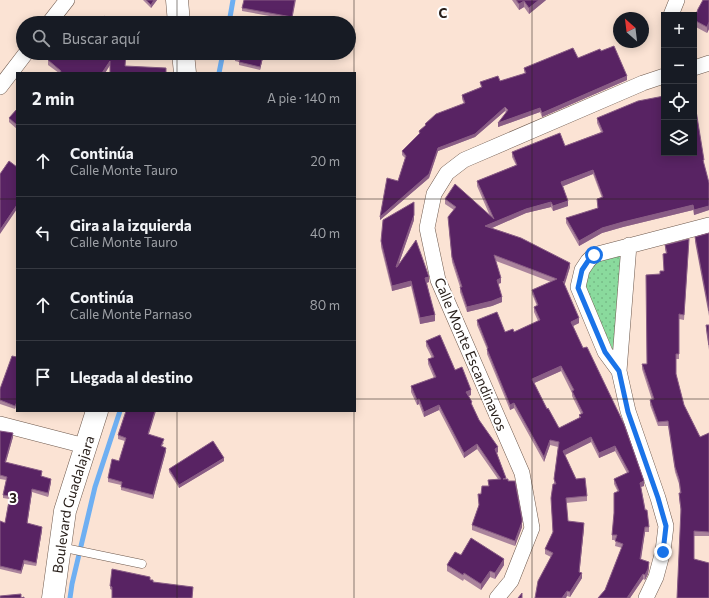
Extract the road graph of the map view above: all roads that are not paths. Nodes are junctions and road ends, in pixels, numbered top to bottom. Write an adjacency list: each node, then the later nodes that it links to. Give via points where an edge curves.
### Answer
1 (67, 0): 5 (street)
2 (177, 0): 6 (main road)
3 (677, 0): 4 (street)
4 (672, 12)
5 (54, 16)
6 (178, 16)
7 (20, 60): 13 (street)
8 (184, 60): 11 (main road)
9 (709, 63): 10 (street)
10 (697, 67)
11 (185, 72)
12 (661, 77): 23 (street, Calle Monte Escandinavos, via 464,160 447,173 434,194 427,228 438,280 522,474 532,528 512,581)
13 (0, 86)
14 (709, 225): 15 (street)
15 (629, 245): 16 (street); 16 (street, via 594,255 582,270 578,288 605,352)
16 (619, 371): 24 (street, via 628,412 666,526 663,552 656,577)
17 (97, 412): 19 (main road, Boulevard Guadalajara)
18 (0, 424): 19 (street)
19 (86, 446): 20 (main road, Boulevard Guadalajara, via 65,511)
20 (69, 548): 21 (lane); 22 (main road, Boulevard Guadalajara)
21 (142, 564)
22 (53, 598)
23 (497, 598)
24 (646, 598)

